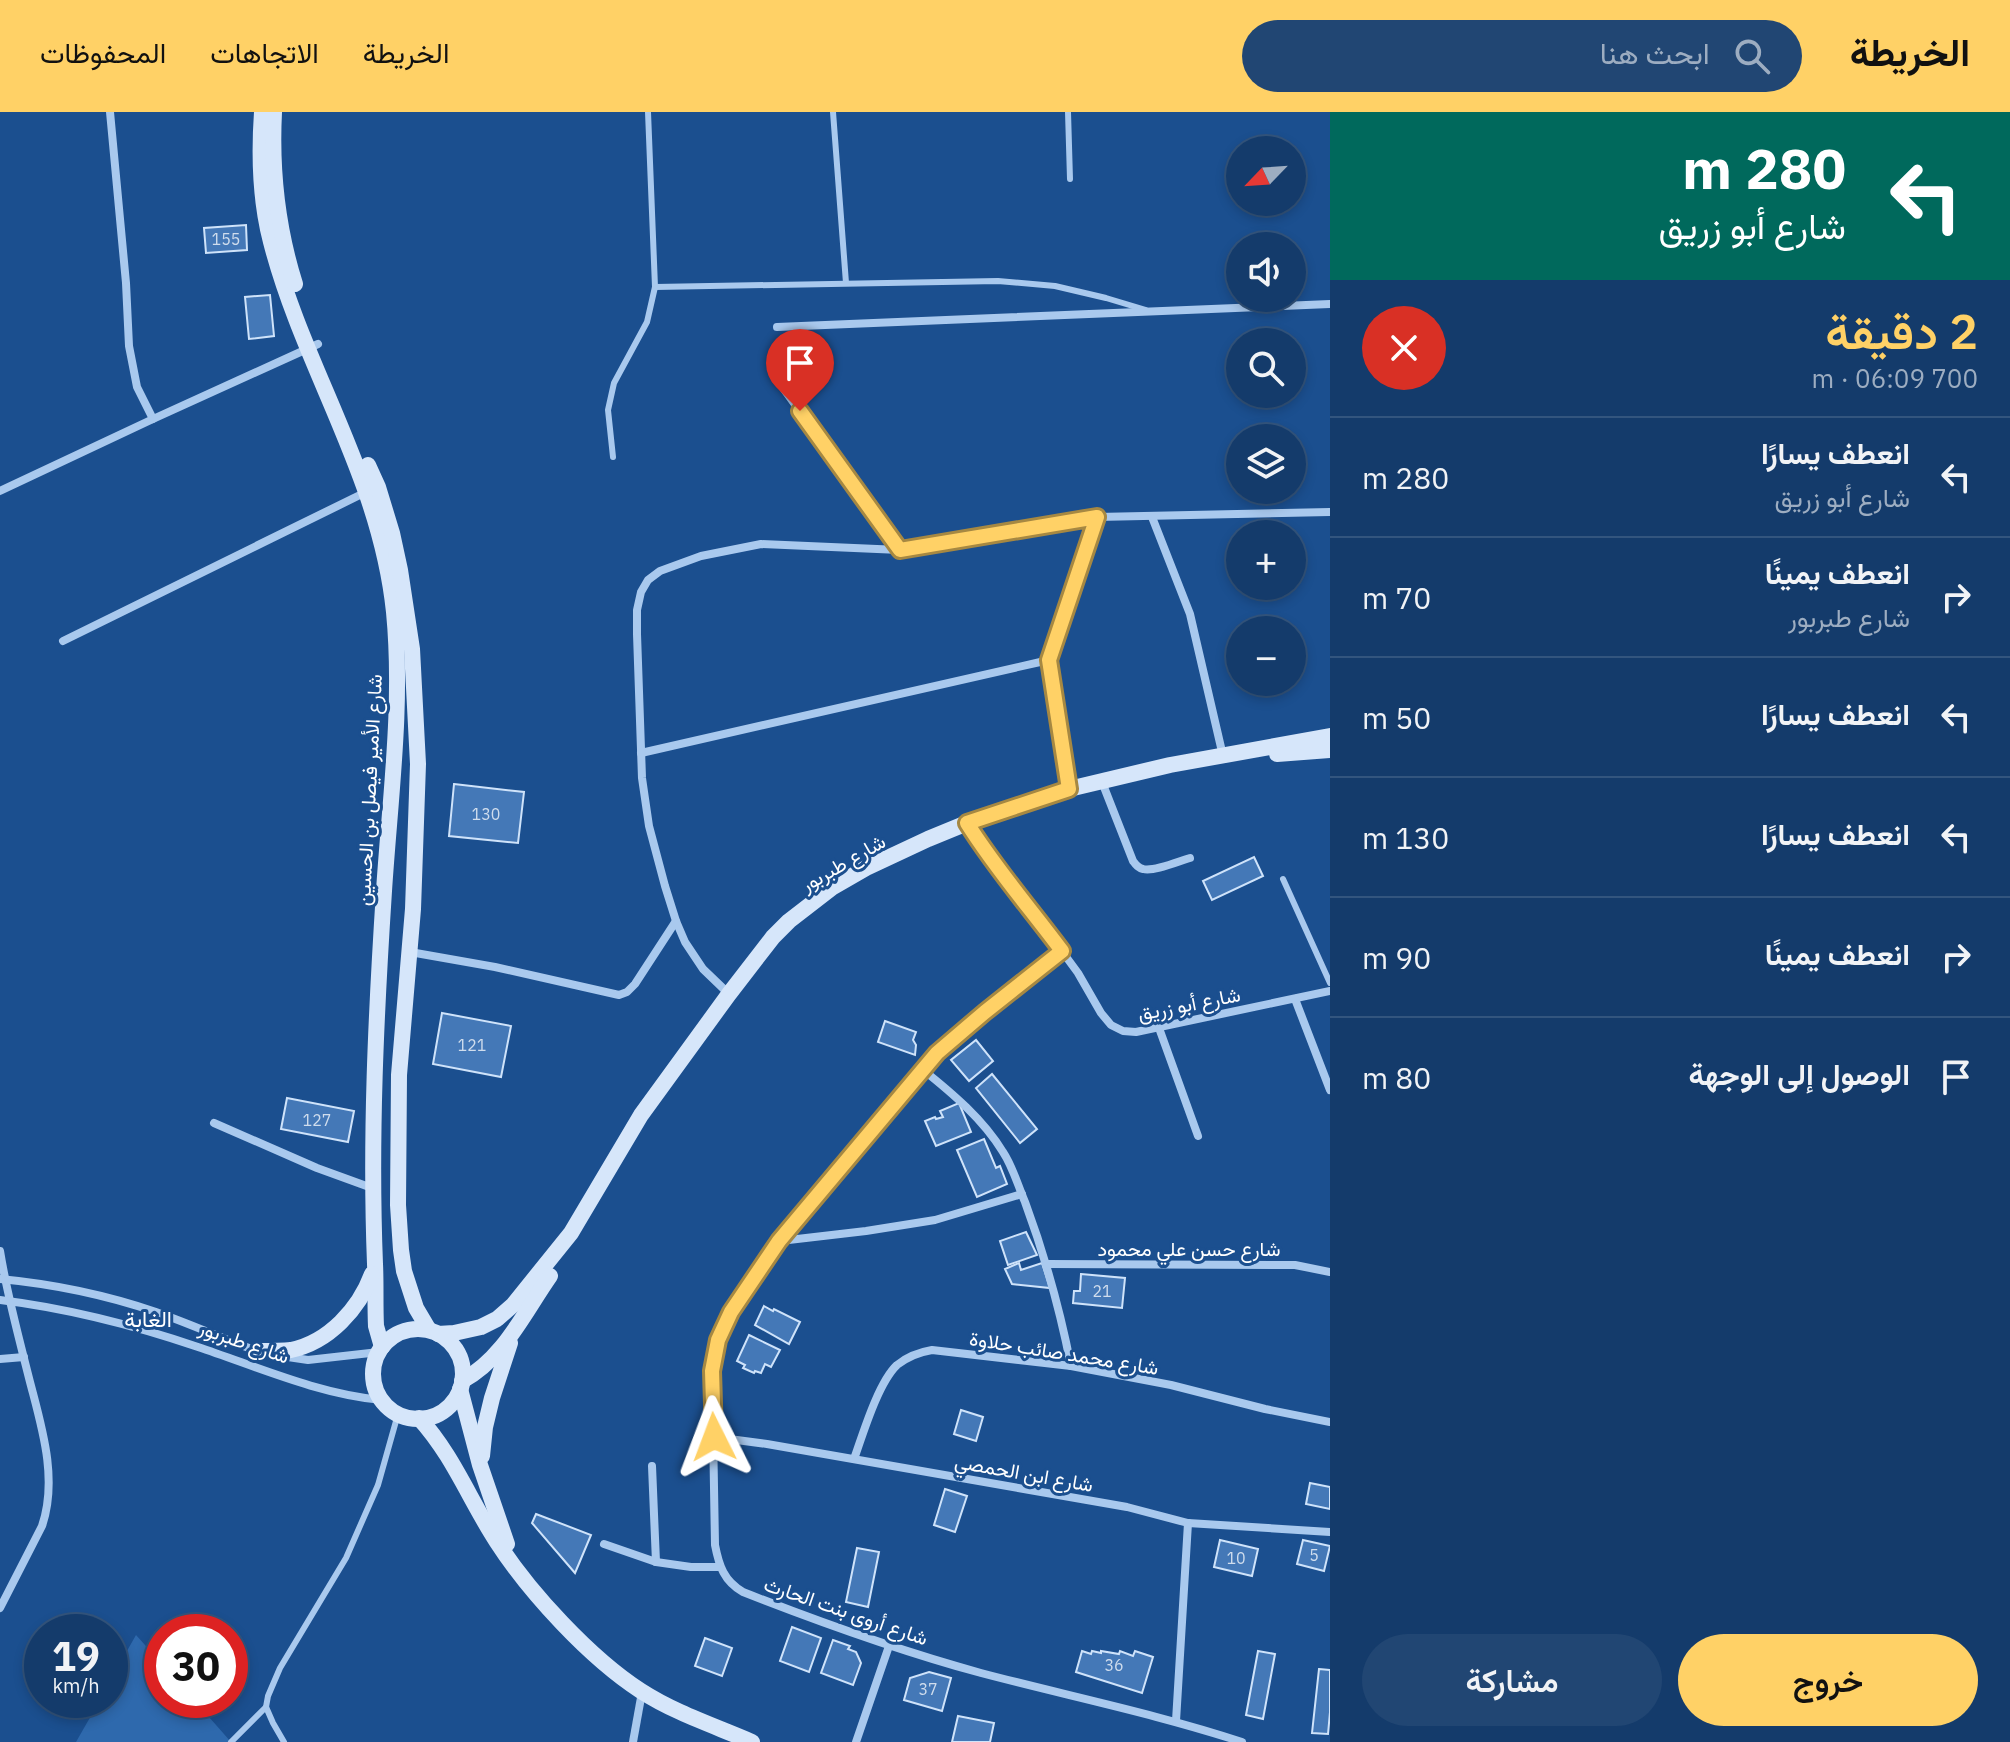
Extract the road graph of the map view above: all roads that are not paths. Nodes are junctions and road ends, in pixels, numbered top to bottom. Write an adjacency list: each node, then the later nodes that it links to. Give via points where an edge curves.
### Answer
1 (110, 112): 15 (street, via 129,346 137,387)
2 (262, 112): 13 (street, شارع الأمير فيصل بن الحسين, via 269,230 283,282)
3 (274, 112): 13 (street, شارع الأمير فيصل بن الحسين, via 278,216)
4 (648, 112): 9 (lane)
5 (833, 112): 8 (lane)
6 (1068, 112): 7 (lane)
7 (1070, 179)
8 (846, 283): 9 (lane); 11 (lane, via 998,281 1055,286)
9 (655, 287): 16 (lane, via 647,322 614,383 608,410)
10 (1330, 304): 11 (street)
11 (1150, 311): 12 (street)
12 (777, 327)
13 (314, 346): 15 (street); 17 (street, شارع الأمير فيصل بن الحسين)
14 (783, 388): 22 (street)
15 (153, 419): 18 (street)
16 (613, 457)
17 (372, 489): 23 (street); 32 (street, شارع الأمير فيصل بن الحسين, via 389,576 396,656 397,719); 34 (street, شارع الأمير فيصل بن الحسين, via 397,554 412,649 418,764)
18 (0, 491)
19 (1330, 512): 21 (street)
20 (1097, 517): 21 (street); 22 (street); 24 (street)
21 (1152, 517): 28 (street, via 1190,614)
22 (900, 550): 27 (street, via 761,544 701,556 648,580 637,610)
23 (63, 641)
24 (1049, 660): 27 (street); 30 (street)
25 (1330, 736): 28 (street, شارع طبربور)
26 (1330, 750): 28 (street, شارع طبربور)
27 (641, 753): 36 (street, via 649,826)
28 (1231, 755): 29 (street, شارع طبربور)
29 (1101, 781): 30 (street, شارع طبربور); 33 (street, via 1137,865 1151,869)
30 (1069, 789): 31 (street, شارع طبربور)
31 (967, 823): 37 (street, شارع أبو زريق); 41 (street, شارع طبربور, via 866,868 817,898 773,937)
32 (386, 855): 34 (street); 48 (street, شارع الأمير فيصل بن الحسين)
33 (1190, 858)
34 (414, 863): 38 (street, شارع الأمير فيصل بن الحسين)
35 (1283, 879): 39 (lane)
36 (676, 921): 38 (street, via 635,984 619,995); 41 (street, via 703,969)
37 (1062, 951): 43 (street, شارع أبو زريق, via 1111,1025 1136,1032); 44 (street)
38 (410, 952): 59 (street, شارع الأمير فيصل بن الحسين, via 399,1075 398,1205 404,1271 416,1308)
39 (1330, 983)
40 (1330, 991): 42 (street, شارع أبو زريق)
41 (729, 994): 50 (street, شارع طبربور, via 641,1115)
42 (1295, 999): 43 (street, شارع أبو زريق); 45 (street)
43 (1159, 1028): 47 (street)
44 (922, 1069): 49 (street, via 992,1136); 51 (street)
45 (1330, 1090)
46 (214, 1123): 48 (street)
47 (1198, 1136)
48 (372, 1188): 54 (street, شارع الأمير فيصل بن الحسين)
49 (1022, 1194): 51 (street, via 935,1220); 53 (street)
50 (571, 1233): 59 (street, شارع طبربور, via 505,1313 473,1330); 60 (street, شارع طبربور)
51 (779, 1241): 71 (street, via 718,1340 712,1371)
52 (0, 1251): 56 (street)
53 (1047, 1264): 55 (street, شارع حسن علي محمود, via 1295,1265); 65 (street)
54 (375, 1265): 61 (street, شارع الأمير فيصل بن الحسين); 62 (street, via 359,1300 332,1331 290,1350)
55 (1330, 1272)
56 (2, 1279): 58 (street); 62 (street, شارع طبربور, via 156,1312)
57 (0, 1300): 58 (street, شارع طبربور)
58 (11, 1302): 63 (street); 67 (street, شارع طبربور, via 110,1322 305,1384)
59 (433, 1332): 61 (street, via 403,1331); 66 (street, via 458,1353)
60 (514, 1332): 66 (street, شارع طبربور); 73 (street, via 488,1412)
61 (380, 1350): 62 (street, شارع طبربور, via 308,1360); 67 (street, via 374,1376)
62 (259, 1351)
63 (24, 1357): 64 (street); 81 (street, via 49,1468 49,1503)
64 (0, 1359)
65 (1071, 1366): 70 (street, شارع محمد صائب حلاوة); 72 (street, شارع محمد صائب حلاوة, via 922,1352 891,1372)
66 (461, 1385): 69 (street, via 444,1410); 73 (street)
67 (382, 1400): 68 (street)
68 (398, 1414): 69 (street); 84 (lane, via 378,1485 346,1558 280,1668)
69 (419, 1418): 78 (street, via 447,1453)
70 (1330, 1422)
71 (714, 1437): 72 (street, شارع ابن الحمصي); 80 (street)
72 (854, 1459): 75 (street, شارع ابن الحمصي, via 1127,1507)
73 (480, 1465): 78 (street)
74 (652, 1466): 79 (street)
75 (1188, 1523): 76 (street, شارع ابن الحمصي); 85 (street)
76 (1330, 1532)
77 (604, 1544): 79 (street)
78 (511, 1561): 83 (street, via 577,1637)
79 (656, 1562): 80 (street)
80 (720, 1567): 82 (street, شارع أروى بنت الحارث, via 743,1592)
81 (0, 1608)
82 (889, 1646): 85 (street, شارع أروى بنت الحارث); 90 (street)
83 (642, 1692): 88 (street); 89 (street)
84 (266, 1707): 86 (lane); 87 (lane)
85 (1176, 1721): 91 (street, شارع أروى بنت الحارث)
86 (231, 1742)
87 (284, 1742)
88 (633, 1742)
89 (752, 1742)
90 (856, 1742)
91 (1242, 1742)

